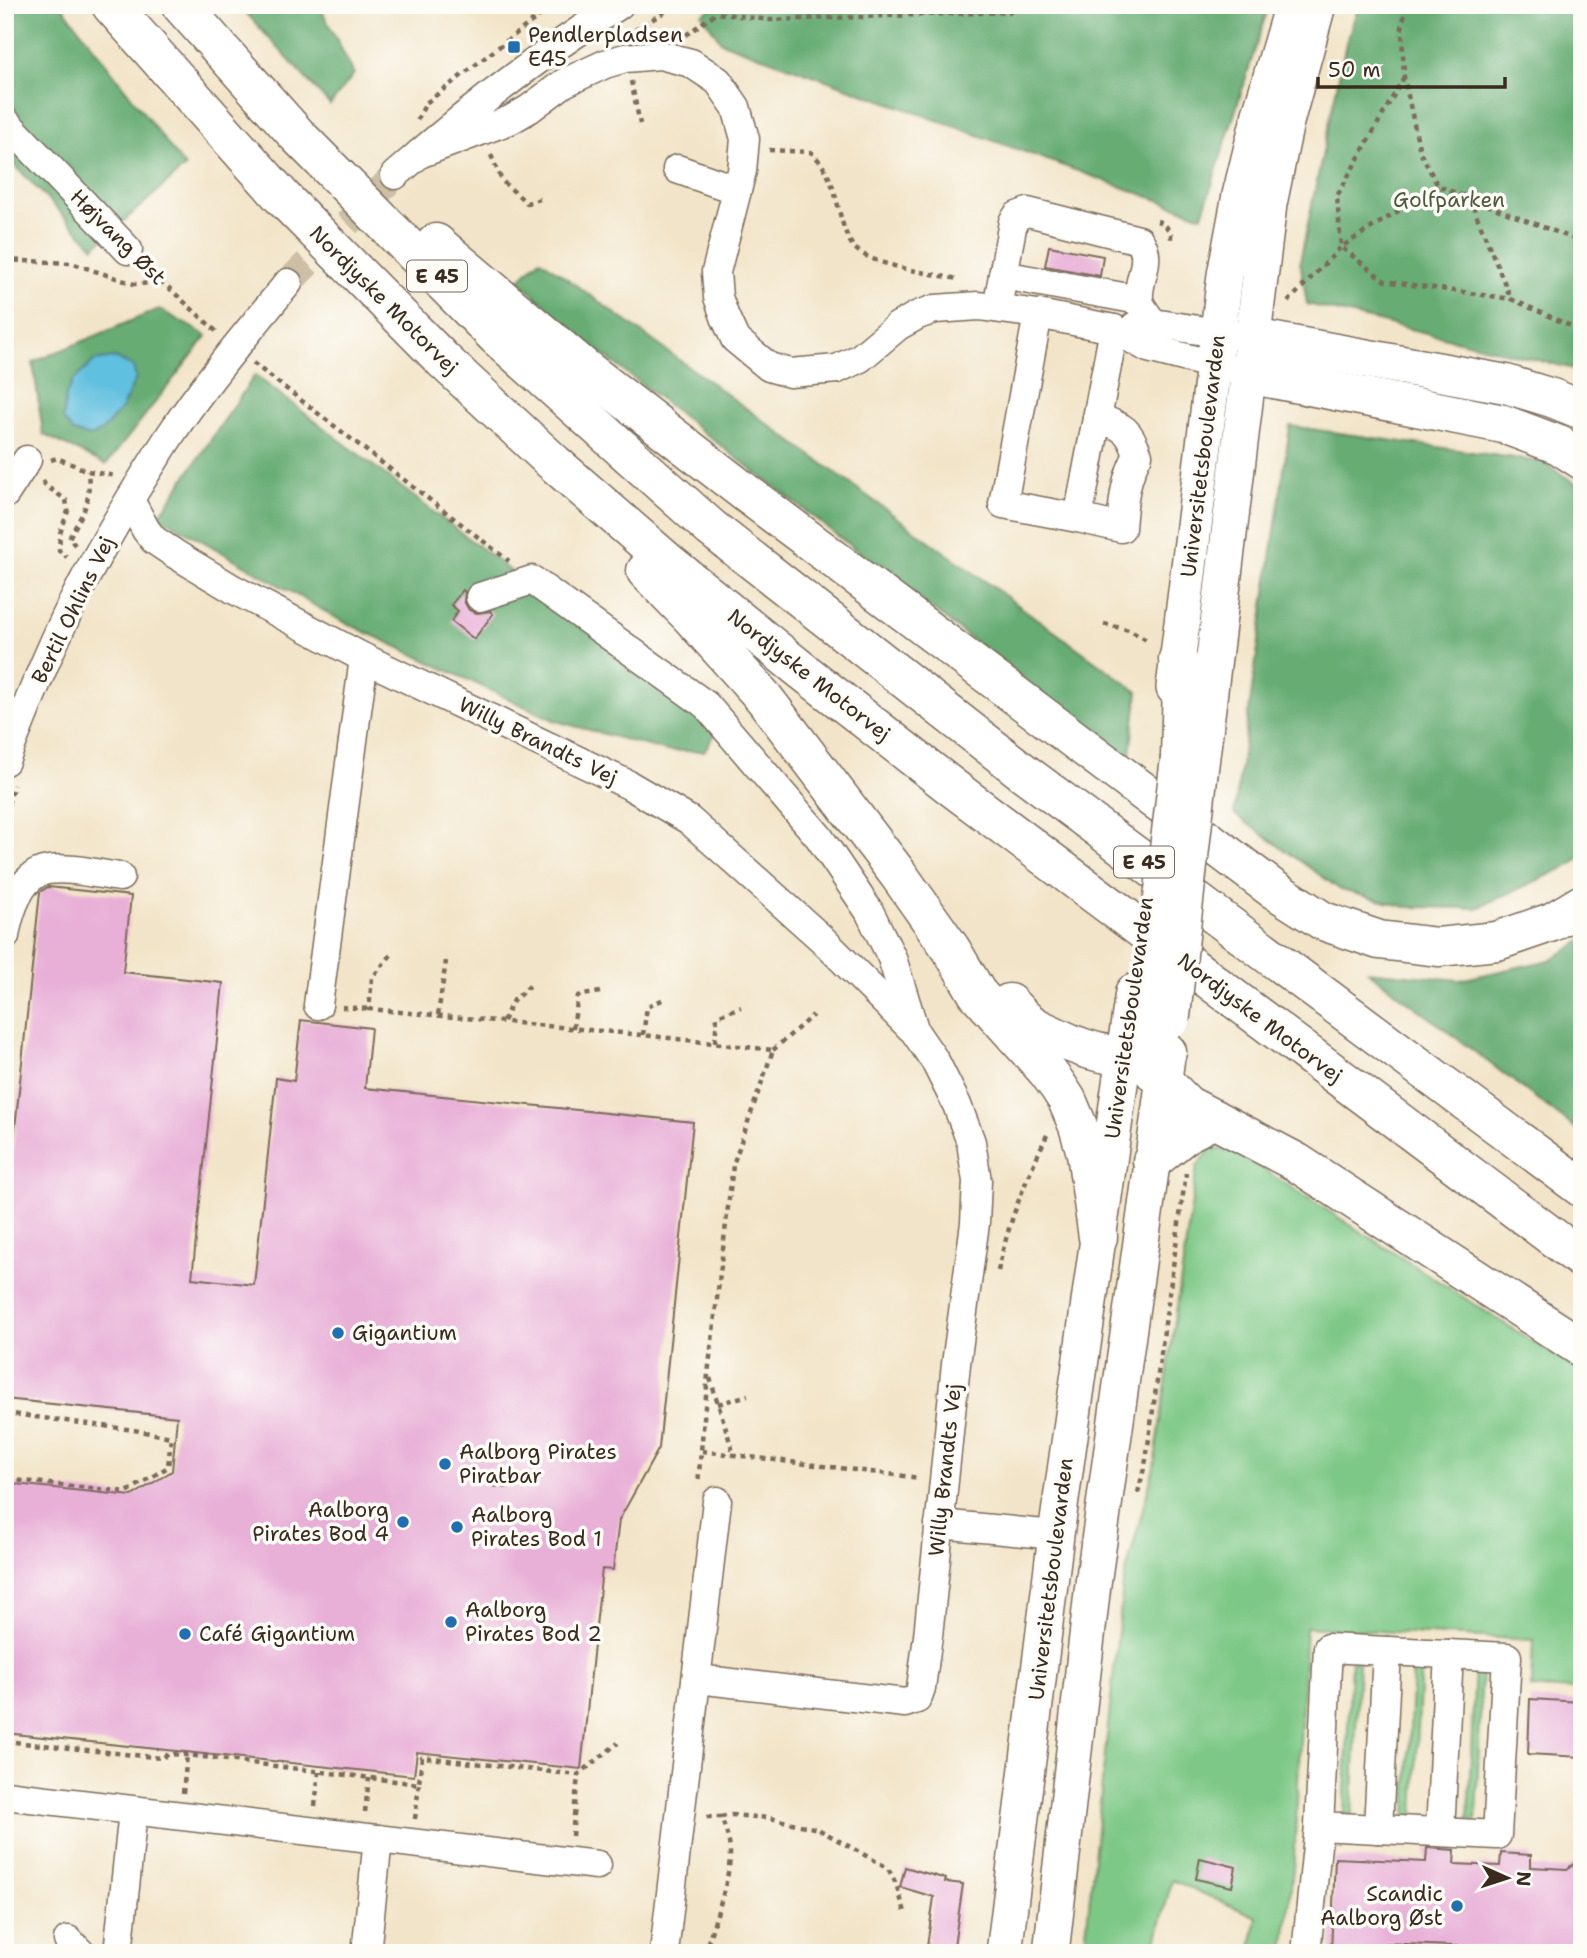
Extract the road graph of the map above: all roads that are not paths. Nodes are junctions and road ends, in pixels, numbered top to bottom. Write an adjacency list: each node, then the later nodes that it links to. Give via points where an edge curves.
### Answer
1 (111, 5): 20 (highway, Nordjyske Motorvej / E 45, via 282,197)
2 (181, 5): 42 (highway, E 45, via 297,135 496,336 712,528 1023,772)
3 (212, 5): 34 (highway, via 316,123 442,249 563,350 746,494 1273,889 1334,925 1379,940 1438,947 1496,941 1552,922)
4 (619, 5): 8 (street, via 468,112)
5 (1293, 5): 19 (main road, Universitetsboulevarden, via 1260,114 1225,275)
6 (1318, 5): 19 (main road, Universitetsboulevarden)
7 (5, 121): 12 (street, Højvang Øst)
8 (419, 154): 10 (street); 11 (street, via 510,120 564,83 605,64 660,55 691,63 718,81 736,107 745,139)
9 (677, 169): 11 (street)
10 (395, 175)
11 (737, 190): 15 (street, via 716,272 718,297 735,339 769,367 790,373 837,369 860,358 918,315 935,309)
12 (128, 250)
13 (1003, 275): 15 (street); 16 (street); 16 (street, via 1013,222 1023,213 1033,212 1139,240 1145,256)
14 (288, 284): 25 (street, Bertil Ohlins Vej)
15 (997, 308): 17 (street)
16 (1146, 312): 18 (street); 19 (street)
17 (1038, 314): 18 (street); 27 (street, via 1003,504)
18 (1114, 329): 19 (street, via 1148,348); 22 (street)
19 (1233, 352): 21 (highway, via 1506,384); 24 (highway, via 1503,424 1559,445); 30 (main road, Universitetsboulevarden, via 1190,567); 31 (main road, Universitetsboulevarden)
20 (443, 360): 36 (highway, via 764,698); 44 (highway, Nordjyske Motorvej / E 45, via 669,563 800,669)
21 (1582, 410)
22 (1097, 418): 27 (street); 27 (street, via 1121,426 1138,455 1129,470 1121,527)
23 (23, 458): 26 (street)
24 (1582, 460)
25 (126, 489): 29 (street, Willy Brandts Vej, via 152,537 174,554); 32 (street, Bertil Ohlins Vej)
26 (5, 494)
27 (1078, 518)
28 (480, 597): 38 (street, Willy Brandts Vej, via 532,580 706,705 819,837 869,911 892,958)
29 (364, 658): 37 (street); 38 (street, Willy Brandts Vej, via 629,785 690,820)
30 (1178, 659): 31 (highway)
31 (1182, 760): 39 (highway, bridge)
32 (5, 761)
33 (120, 877): 35 (street, via 67,870 36,874 15,901)
34 (1582, 904)
35 (5, 936)
36 (951, 949): 39 (highway, via 1032,1025 1072,1045 1097,1053); 43 (highway, via 977,993 1067,1100 1086,1153)
37 (318, 1004)
38 (915, 1032): 47 (street, Willy Brandts Vej, via 957,1105 971,1142 977,1181)
39 (1151, 1038): 40 (highway, via 1187,1105); 41 (main road, Universitetsboulevarden); 43 (main road, Universitetsboulevarden)
40 (1214, 1119): 41 (highway, via 1187,1133); 45 (highway, via 1296,1162)
41 (1152, 1161): 63 (main road, Universitetsboulevarden, via 1093,1584)
42 (1582, 1188)
43 (1098, 1237): 48 (main road, Universitetsboulevarden)
44 (1582, 1258)
45 (1582, 1348)
46 (717, 1501): 51 (street)
47 (939, 1524): 48 (street); 51 (street, Willy Brandts Vej, via 917,1699 905,1703)
48 (1056, 1535): 62 (main road, Universitetsboulevarden)
49 (1387, 1651): 50 (street); 54 (street, via 1328,1648); 56 (street)
50 (1449, 1654): 57 (street); 57 (street, via 1507,1657 1497,1835)
51 (697, 1679): 61 (street)
52 (5, 1795): 53 (street)
53 (133, 1811): 55 (street); 59 (street)
54 (1319, 1826): 56 (street); 64 (street)
55 (371, 1828): 58 (street); 60 (street)
56 (1378, 1829): 57 (street)
57 (1440, 1832)
58 (597, 1865)
59 (118, 1953)
60 (366, 1953)
61 (664, 1953)
62 (1004, 1953)
63 (1051, 1953)
64 (1306, 1953)

